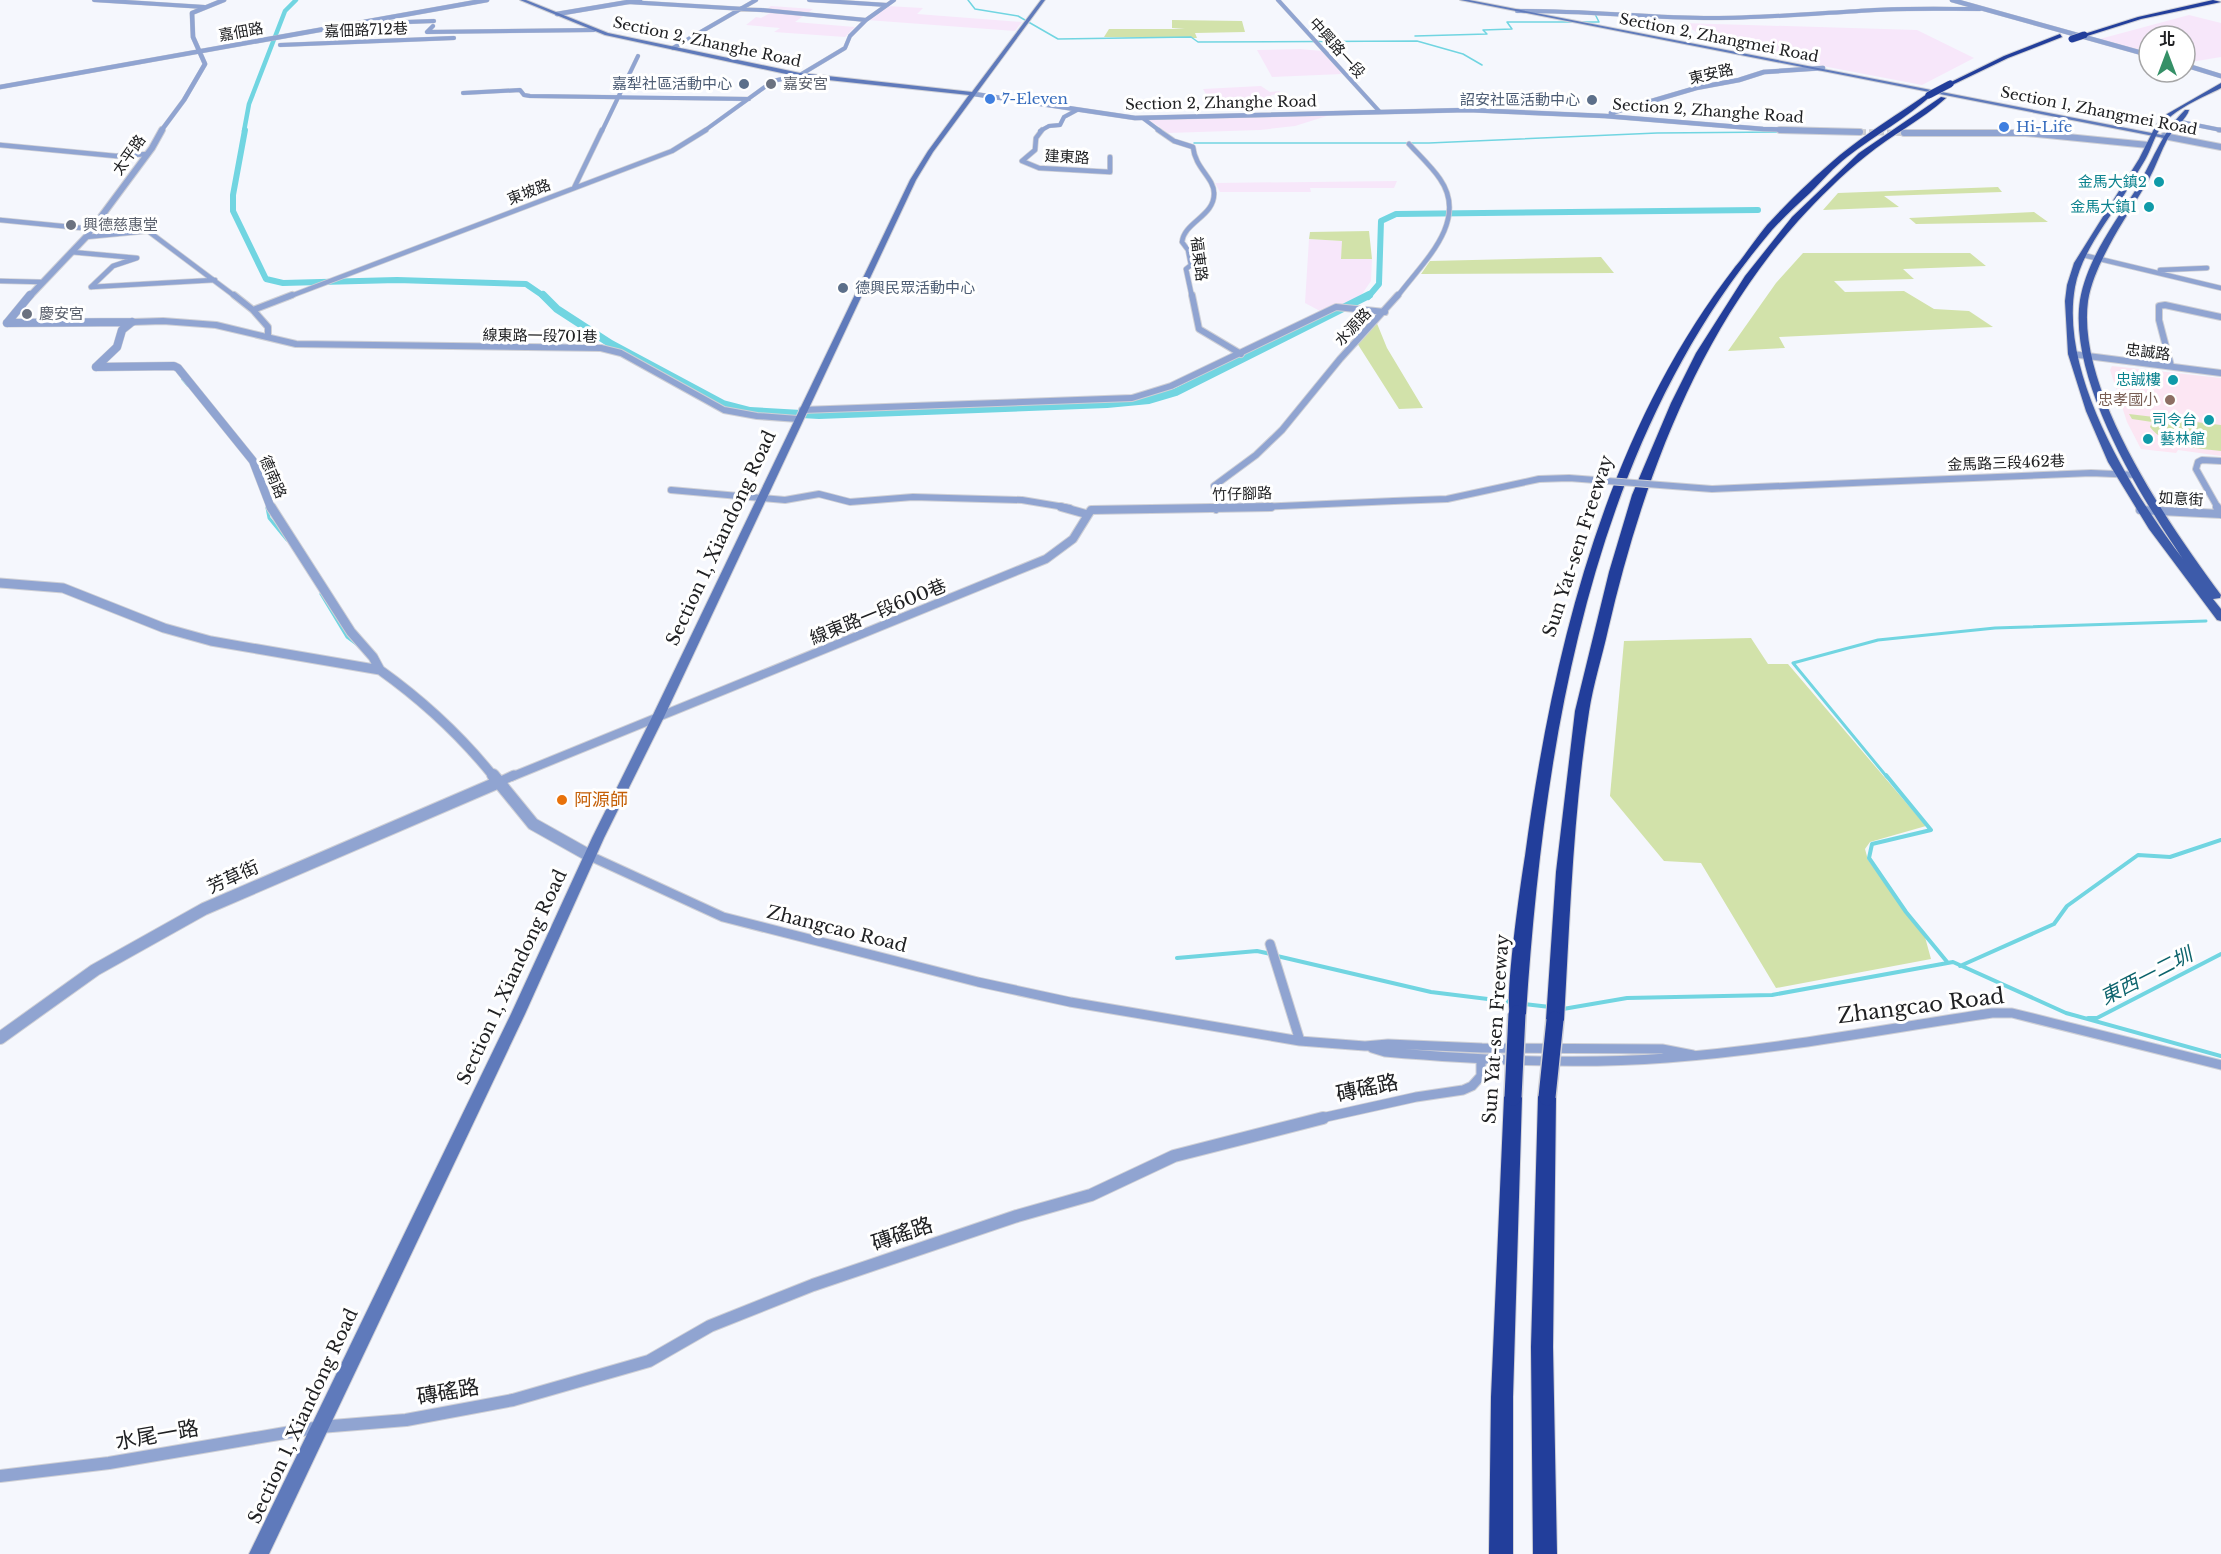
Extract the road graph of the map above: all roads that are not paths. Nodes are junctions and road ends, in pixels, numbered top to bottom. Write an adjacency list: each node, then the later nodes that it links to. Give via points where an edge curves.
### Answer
1 (93, 0): 18 (street)
2 (224, 0): 18 (street)
3 (487, 0): 24 (street, 嘉佃路)
4 (522, 0): 22 (main road, Section 2, Zhanghe Road)
5 (640, 0): 16 (street)
6 (756, 0): 19 (street)
7 (809, 0): 17 (street)
8 (894, 0): 17 (street, 東坡路)
9 (1043, 0): 41 (main road, Section 1, Xiandong Road)
10 (1278, 0): 46 (street, 中興路一段)
11 (1462, 0): 21 (main road, Section 2, Zhangmei Road)
12 (1471, 0): 21 (main road, Section 2, Zhangmei Road)
13 (1952, 0): 20 (street)
14 (2199, 0): 26 (highway, Sun Yat-sen Freeway, via 2126,16)
15 (2221, 0): 26 (highway, Sun Yat-sen Freeway, bridge)
16 (628, 2): 19 (street); 22 (street)
17 (886, 5): 23 (street, 東坡路)
18 (204, 7): 30 (street, 太平路, via 192,13 192,34)
19 (738, 9): 23 (street); 29 (street)
20 (1980, 9): 21 (street, via 1727,18); 31 (street)
21 (1518, 10): 33 (main road, Section 2, Zhangmei Road)
22 (557, 14): 25 (main road, Section 2, Zhanghe Road)
23 (866, 20): 35 (street, 東坡路, via 850,36 845,48)
24 (374, 21): 25 (street, via 434,24 427,32); 30 (street, 嘉佃路)
25 (594, 30): 29 (main road, Section 2, Zhanghe Road)
26 (2071, 36): 115 (highway, Sun Yat-sen Freeway, bridge, via 2060,36 2006,57 1929,95 1886,123 1813,182 1778,218 1707,308 1651,406 1628,459 1575,620 1554,713 1529,873 1513,1097 1502,1397); 116 (highway, Sun Yat-sen Freeway, bridge, via 1943,98 1862,155 1795,219 1738,295 1701,353 1638,495 1582,711 1564,872 1548,1097 1542,1347)
27 (454, 38): 28 (street, 嘉佃路712巷)
28 (280, 45)
29 (673, 48): 35 (main road, Section 2, Zhanghe Road)
30 (198, 52): 38 (street, 嘉佃路); 59 (street, 太平路, via 205,64)
31 (2137, 52)
32 (638, 56): 42 (street)
33 (1821, 68): 43 (main road, Section 2, Zhangmei Road); 47 (street, 東安路, via 1764,72)
34 (2197, 69): 36 (street)
35 (800, 75): 41 (main road, Section 2, Zhanghe Road); 44 (street, 東坡路, via 773,81)
36 (2221, 76)
37 (2221, 85): 53 (main road, via 2164,119)
38 (0, 87)
39 (463, 93): 42 (street, via 520,90 530,96)
40 (2221, 93): 49 (main road)
41 (974, 94): 45 (street, Section 2, Zhanghe Road); 85 (main road, Section 1, Xiandong Road, via 913,180)
42 (619, 96): 44 (street); 61 (street)
43 (1973, 98): 53 (main road, Section 1, Zhangmei Road)
44 (750, 99): 61 (street, 東坡路, via 672,151)
45 (1077, 110): 48 (street, Section 2, Zhanghe Road); 60 (street, 建東路, via 1064,117 1060,125 1041,129 1035,150 1022,161 1039,168 1110,172)
46 (1379, 111): 47 (street, Section 2, Zhanghe Road); 48 (street, Section 2, Zhanghe Road)
47 (1605, 116): 51 (street, Section 2, Zhanghe Road, via 1763,129)
48 (1144, 119): 80 (street, 福東路, via 1174,141 1193,147 1193,159 1212,184 1214,199 1209,211 1183,234 1191,265 1186,269 1199,329)
49 (2175, 121): 50 (street); 54 (main road)
50 (2221, 130)
51 (1860, 132)
52 (1904, 133): 57 (street, via 2013,132)
53 (2154, 133): 54 (main road, Section 1, Zhangmei Road); 57 (main road)
54 (2165, 136): 58 (street, Section 1, Zhangmei Road); 67 (main road)
55 (1408, 144): 75 (street, 水源路, via 1441,180 1450,200 1450,222)
56 (0, 145): 59 (street, via 116,156)
57 (2148, 145): 66 (main road)
58 (2221, 146)
59 (148, 154): 63 (street, 太平路)
60 (1110, 157)
61 (574, 188): 74 (street, 東坡路)
62 (0, 220): 63 (street)
63 (92, 229): 64 (street, 太平路)
64 (86, 237): 65 (street, 太平路); 70 (street, via 148,231)
65 (71, 252): 70 (street, via 137,258 113,266 91,287); 72 (street, 太平路)
66 (2083, 255): 67 (street); 81 (main road, via 2070,288)
67 (2100, 259): 69 (street); 82 (main road, via 2089,279 2084,304)
68 (2207, 268): 69 (street)
69 (2147, 270): 73 (street)
70 (215, 280): 74 (street)
71 (0, 281): 72 (street)
72 (41, 282): 78 (street, 太平路)
73 (2221, 288)
74 (253, 310): 79 (street, via 268,327)
75 (1384, 312): 80 (street, 線東路一段701巷, via 1336,307); 92 (street, 水源路, via 1282,430 1214,486 1219,504)
76 (2221, 317): 83 (street, via 2159,306)
77 (132, 322): 78 (street); 79 (street, 線東路一段701巷, via 216,325); 101 (street, 德南路, via 122,330 117,347 96,367 178,368 253,460 273,512)
78 (4, 323)
79 (268, 336): 85 (street, 線東路一段701巷, via 296,344 601,348 621,353 724,410 757,416)
80 (1241, 354): 85 (street, 線東路一段701巷, via 1171,386 1132,398)
81 (2072, 354): 82 (street, 忠誠路); 87 (main road, via 2097,428)
82 (2087, 357): 83 (street, 忠誠路); 88 (main road, via 2107,416)
83 (2171, 366): 84 (street, 忠誠路)
84 (2221, 373)
85 (800, 415): 90 (main road, Section 1, Xiandong Road)
86 (2221, 462): 96 (street, via 2202,460 2196,465)
87 (2119, 474): 88 (street, 金馬路三段462巷); 91 (street, 金馬路三段462巷, bridge, via 1712,489 1539,479 1447,499); 93 (main road)
88 (2137, 475): 94 (main road)
89 (671, 490): 90 (street, 竹仔腳路)
90 (762, 497): 95 (street, 竹仔腳路, via 794,499 819,494 850,502 913,497 1022,500); 102 (main road, Section 1, Xiandong Road)
91 (1394, 501): 92 (street, 竹仔腳路)
92 (1216, 509): 95 (street, 竹仔腳路)
93 (2140, 510): 94 (street, 如意街); 98 (main road)
94 (2156, 511): 96 (street, 如意街); 99 (main road)
95 (1089, 512): 102 (street, 線東路一段600巷, via 1065,547 1046,559)
96 (2221, 514)
97 (0, 583): 101 (street, via 63,588 164,628 212,641)
98 (2205, 598): 99 (main road); 100 (main road)
99 (2219, 601)
100 (2221, 617)
101 (380, 670): 103 (street, Zhangcao Road, via 436,716)
102 (658, 717): 103 (street, 線東路一段600巷); 104 (main road, Section 1, Xiandong Road)
103 (499, 782): 104 (street, Zhangcao Road, via 533,824); 106 (street, 芳草街, via 194,915 95,970)
104 (590, 856): 107 (street, Zhangcao Road, via 723,917 1070,1002); 112 (main road, Section 1, Xiandong Road)
105 (1270, 946): 107 (street)
106 (0, 1038)
107 (1300, 1041): 108 (street, Zhangcao Road)
108 (1365, 1046): 109 (street, Zhangcao Road, via 1650,1049); 110 (street, Zhangcao Road, via 1385,1052)
109 (1693, 1055): 110 (street, Zhangcao Road, via 1585,1061); 111 (street, Zhangcao Road, via 2012,1013)
110 (1481, 1060): 112 (street, 磚磘路, via 1481,1076 1463,1090 1329,1116 1174,1156 1091,1195 813,1285 710,1326 649,1361 513,1400 454,1412)
111 (2221, 1065)
112 (320, 1427): 113 (street, 水尾一路, via 109,1463); 114 (main road, Section 1, Xiandong Road)
113 (0, 1476)
114 (260, 1554)
115 (1501, 1554)
116 (1545, 1554)

